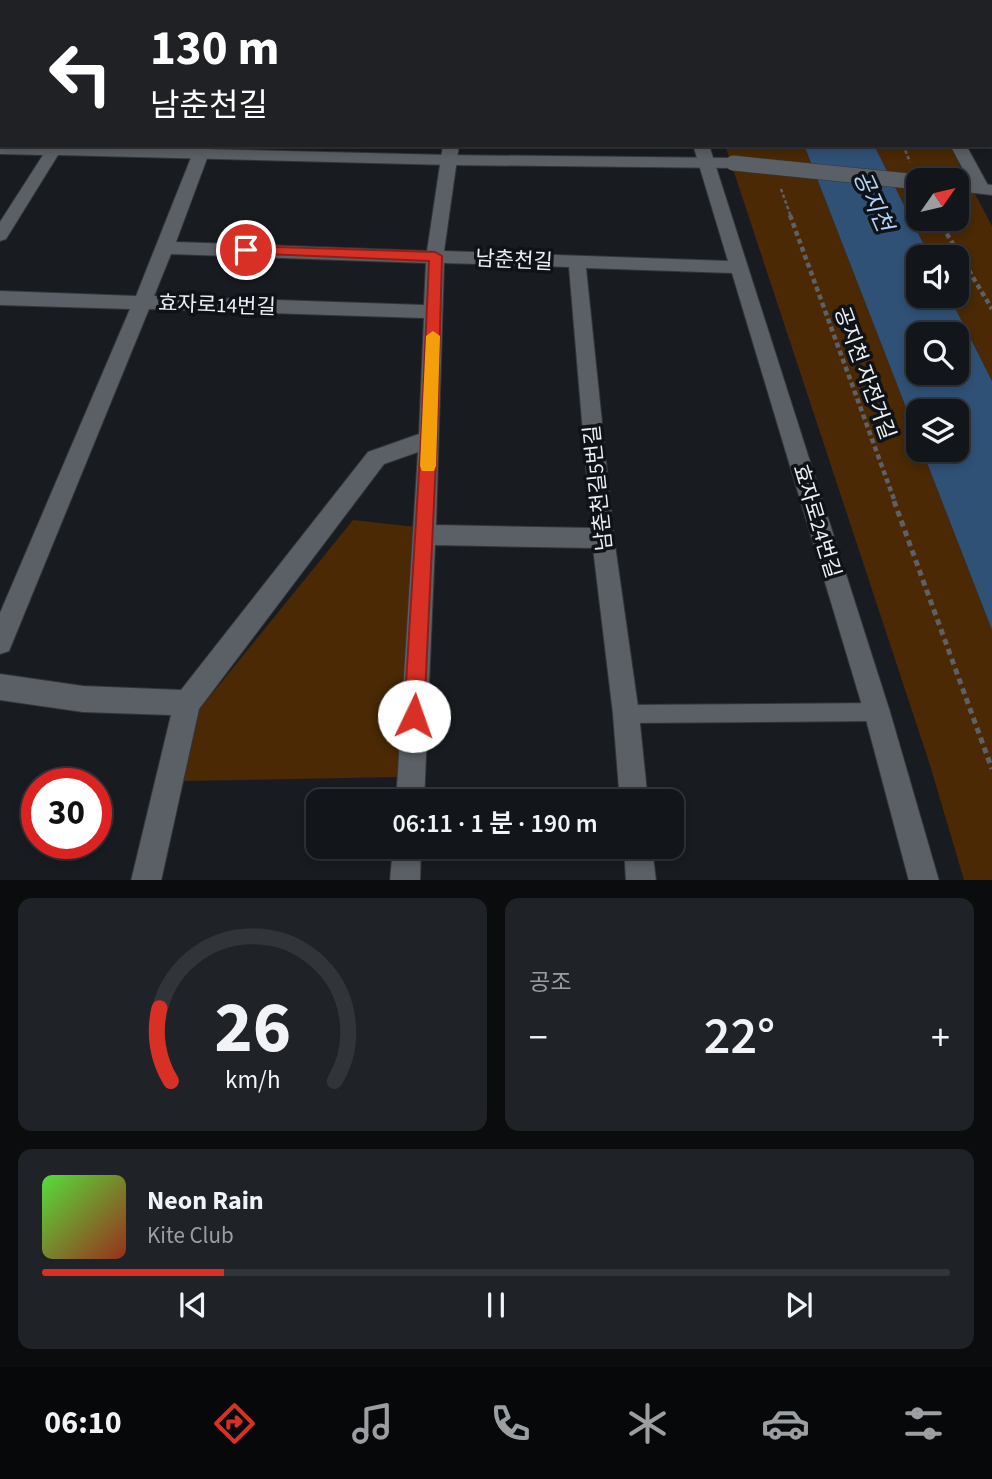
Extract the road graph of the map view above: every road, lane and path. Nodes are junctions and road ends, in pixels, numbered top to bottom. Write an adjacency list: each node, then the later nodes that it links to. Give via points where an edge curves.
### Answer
1 (35, 147): 5 (street)
2 (51, 147): 13 (street)
3 (102, 147): 6 (street)
4 (959, 147): 11 (street)
5 (0, 149)
6 (202, 149): 7 (street); 14 (street)
7 (451, 153): 8 (street); 15 (street)
8 (704, 154): 9 (street, bridge, via 733,163); 17 (street, 효자로24번길)
9 (906, 181)
10 (779, 183): 30 (path, 공지천 자전거길)
11 (974, 188)
12 (945, 231): 20 (path)
13 (0, 235)
14 (165, 248): 15 (street, 남춘천길); 19 (street)
15 (435, 256): 16 (street, 남춘천길); 21 (street)
16 (577, 263): 17 (street, 남춘천길); 24 (street, 남춘천길5번길)
17 (737, 267): 28 (street, 효자로24번길)
18 (0, 298): 19 (street, 효자로14번길)
19 (142, 301): 21 (street, 효자로14번길); 25 (street)
20 (992, 309)
21 (434, 312): 22 (street)
22 (429, 439): 23 (street); 27 (street, via 376,458)
23 (424, 535): 24 (street); 31 (street)
24 (603, 538): 29 (street, 남춘천길5번길)
25 (0, 642)
26 (0, 687): 27 (street, via 83,699)
27 (187, 703): 35 (street)
28 (877, 712): 29 (lane); 38 (street, 효자로24번길)
29 (626, 714): 32 (street, 남춘천길5번길)
30 (992, 769)
31 (411, 789)
32 (633, 789)
33 (406, 859): 36 (street)
34 (639, 859): 37 (street)
35 (146, 880)
36 (405, 880)
37 (641, 880)
38 (924, 880)

